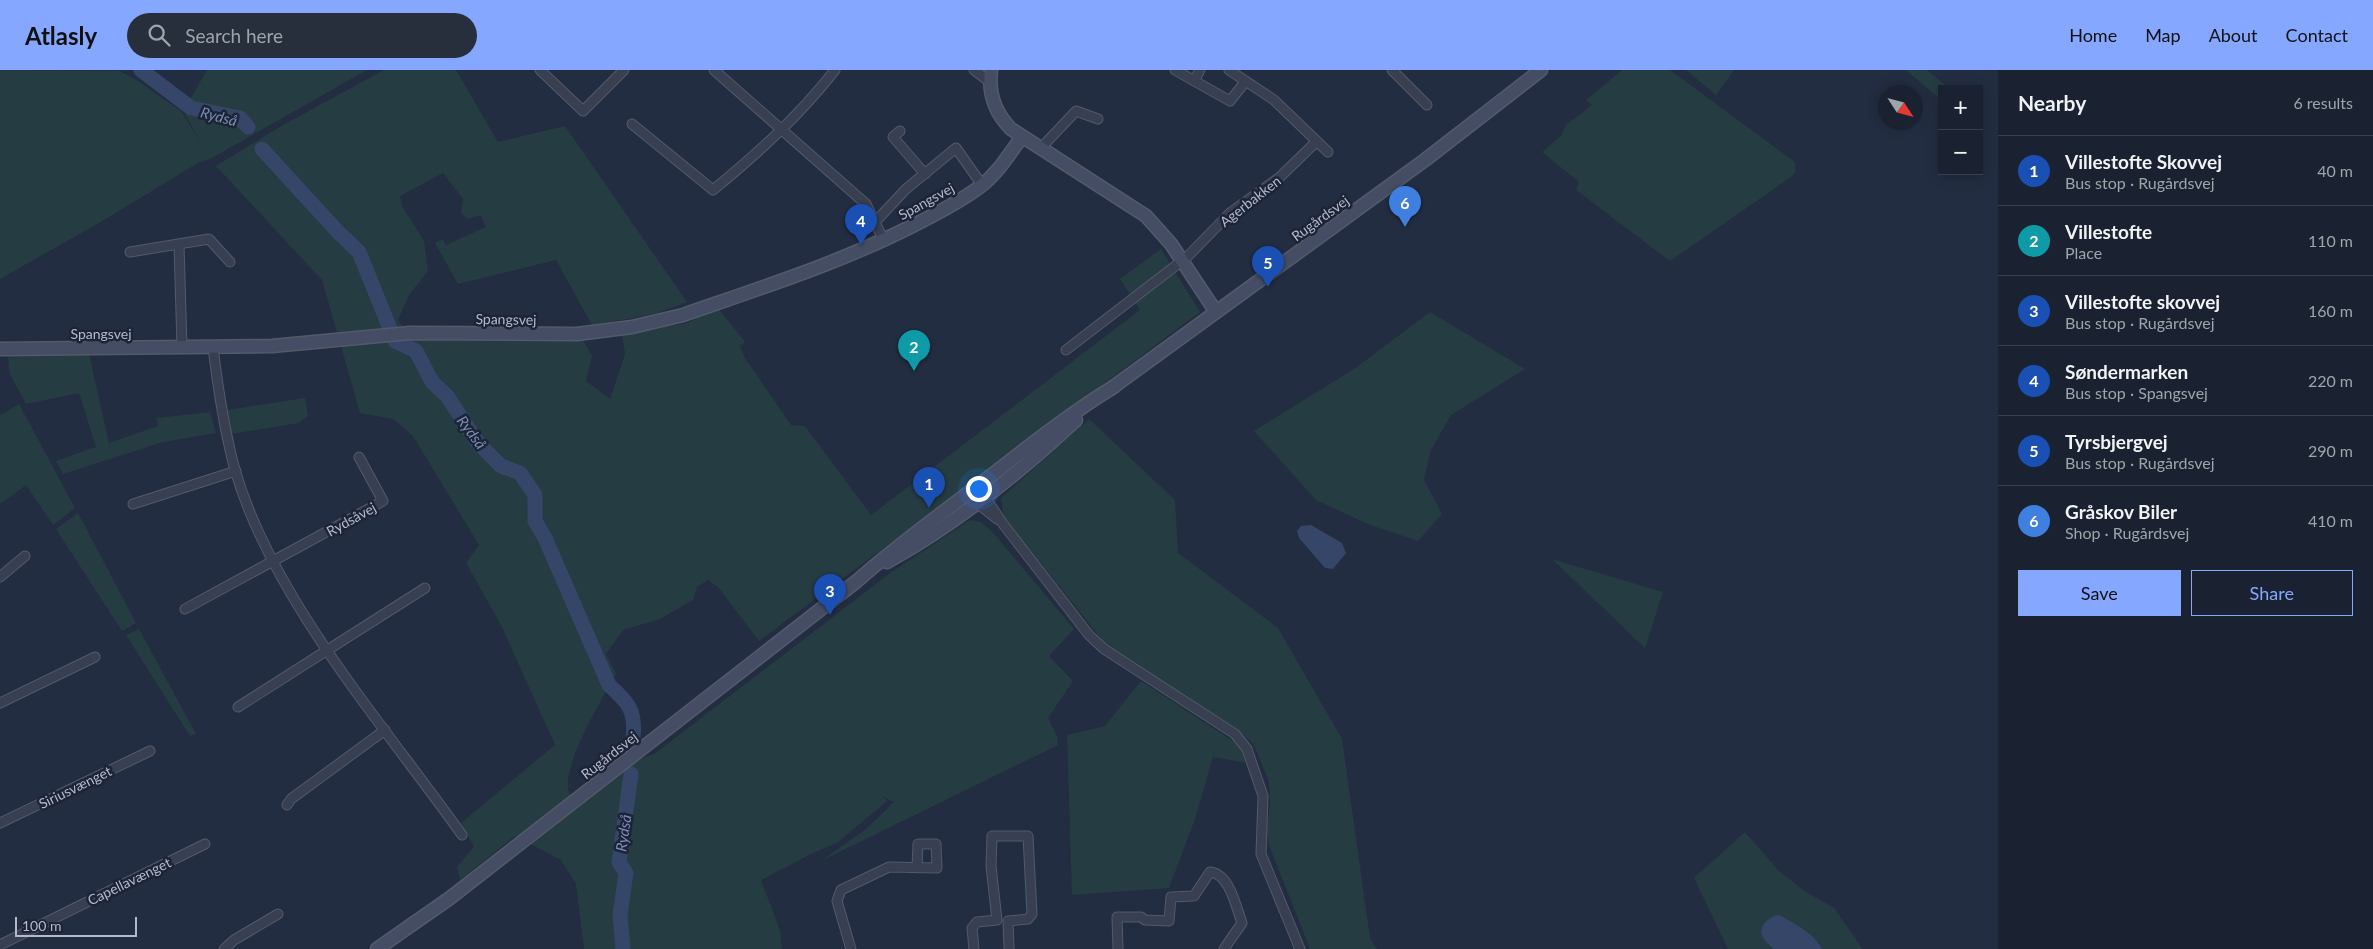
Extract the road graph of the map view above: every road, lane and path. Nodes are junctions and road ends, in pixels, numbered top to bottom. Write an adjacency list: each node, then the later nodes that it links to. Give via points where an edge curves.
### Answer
1 (540, 70): 2 (street, via 583,112)
2 (624, 70)
3 (714, 70): 17 (street)
4 (835, 70): 17 (street)
5 (974, 70): 11 (street)
6 (1175, 70): 12 (street)
7 (1200, 70): 12 (street)
8 (1229, 70): 13 (street, via 1243,77)
9 (1392, 70): 14 (street)
10 (1541, 70): 31 (main road, Rugårdsvej, via 1425,160)
11 (990, 76): 19 (main road, via 995,109 1002,120)
12 (1194, 80): 13 (street, via 1230,101)
13 (1245, 82): 20 (street, via 1274,100)
14 (1427, 105)
15 (1098, 119): 21 (street, via 1076,111)
16 (632, 124): 17 (street, via 713,190)
17 (783, 130): 25 (street, via 866,204)
18 (900, 131): 23 (street, Spangsvej, via 893,137)
19 (1022, 136): 21 (main road); 24 (main road, Spangsvej, via 1001,166)
20 (1317, 141): 22 (street); 29 (street, Agerbakken, via 1280,177 1230,213)
21 (1041, 148): 29 (main road, via 1135,207 1160,229)
22 (1328, 152)
23 (925, 174): 24 (street, Spangsvej, via 956,148); 25 (street, Spangsvej)
24 (982, 185): 26 (main road, Spangsvej, via 958,202)
25 (875, 222): 26 (street)
26 (884, 241): 33 (main road, Spangsvej, via 835,262 684,315 632,326 578,334 385,333 272,346)
27 (179, 244): 28 (street); 30 (street, via 209,239); 32 (street)
28 (130, 252)
29 (1182, 260): 31 (main road); 35 (street, Agerbakken)
30 (230, 262)
31 (1216, 312): 36 (main road, Rugårdsvej)
32 (182, 347): 33 (main road, Spangsvej); 34 (main road, Spangsvej)
33 (213, 347): 38 (street, via 221,415)
34 (0, 349)
35 (1066, 350)
36 (1115, 386): 39 (main road, Rugårdsvej, via 1034,459); 39 (main road, Rugårdsvej, via 1027,447 1008,471)
37 (359, 457): 42 (street, Rydsåvej, via 383,501)
38 (236, 471): 40 (street); 42 (street)
39 (978, 494): 60 (main road, Rugårdsvej, via 925,541 857,581 450,898); 66 (street, via 1094,640 1235,734 1247,749 1263,796 1261,854)
40 (133, 504)
41 (25, 556): 43 (street)
42 (274, 560): 45 (street, Rydsåvej); 46 (street)
43 (0, 577)
44 (425, 588): 46 (street)
45 (185, 609)
46 (329, 650): 49 (street); 50 (street)
47 (95, 657): 48 (street)
48 (0, 702)
49 (238, 707)
50 (386, 730): 52 (street); 54 (street)
51 (150, 751): 53 (street, Siriusvænget)
52 (287, 805)
53 (0, 823)
54 (462, 835)
55 (205, 844): 58 (street, Capellavænget)
56 (917, 868): 61 (street, via 889,867 841,890 837,901)
57 (278, 914): 59 (street)
58 (0, 945)
59 (224, 949)
60 (377, 949)
61 (851, 949)
62 (974, 949): 63 (street, via 972,928 977,922 997,920 991,866 992,836 1028,836 1032,914 1028,919 1008,921)
63 (1009, 949)
64 (1118, 949): 65 (street, via 1117,917 1169,921 1171,897 1194,896 1210,872 1224,878 1242,923)
65 (1224, 949)
66 (1300, 949)

